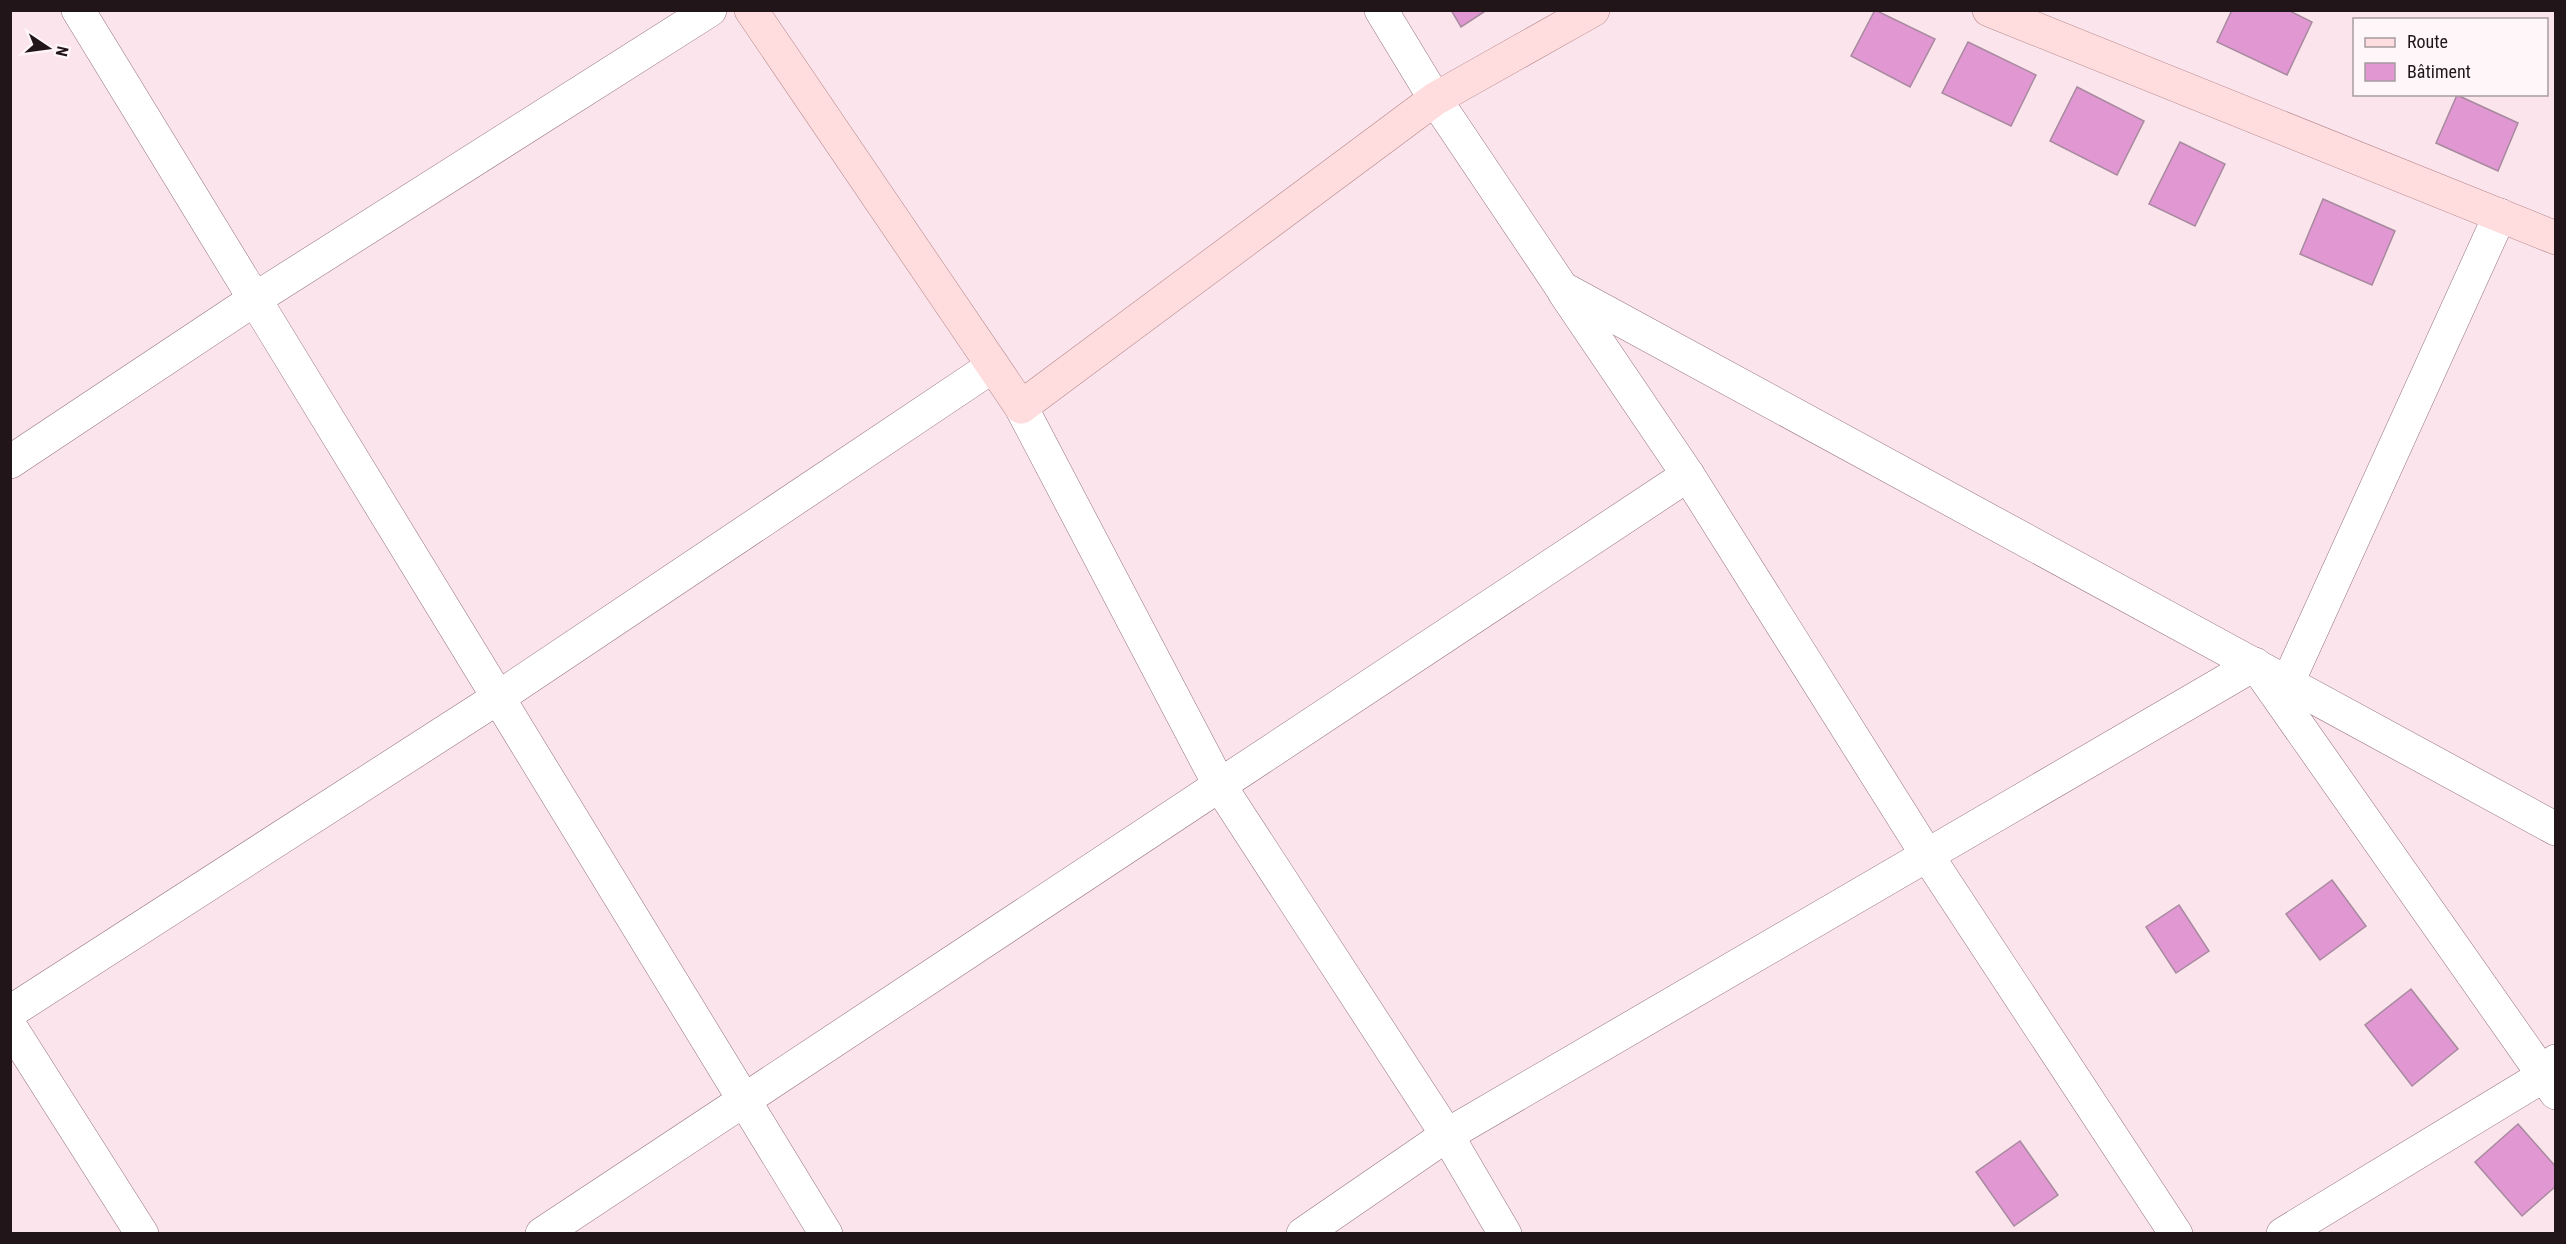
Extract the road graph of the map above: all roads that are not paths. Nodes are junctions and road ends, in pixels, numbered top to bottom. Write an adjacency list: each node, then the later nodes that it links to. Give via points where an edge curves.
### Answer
1 (78, 10): 11 (street)
2 (710, 10): 11 (street)
3 (751, 10): 12 (main road)
4 (1381, 10): 7 (street)
5 (1593, 10): 7 (main road)
6 (1989, 10): 8 (main road)
7 (1436, 99): 10 (street); 13 (main road)
8 (2500, 215): 9 (main road); 17 (street)
9 (2556, 238)
10 (1562, 288): 15 (street); 16 (street)
11 (255, 299): 14 (street); 18 (street)
12 (993, 366): 13 (main road); 18 (street)
13 (1021, 407): 19 (street)
14 (10, 462)
15 (1688, 475): 19 (street); 21 (street)
16 (2255, 664): 17 (street); 21 (street); 24 (street)
17 (2288, 682): 20 (street)
18 (499, 697): 22 (street); 25 (street)
19 (1220, 786): 25 (street); 26 (street)
20 (2556, 829)
21 (1927, 855): 26 (street); 32 (street)
22 (10, 1012)
23 (10, 1026): 27 (street)
24 (2552, 1076): 33 (street)
25 (744, 1098): 28 (street); 29 (street)
26 (1447, 1135): 30 (street); 31 (street)
27 (142, 1233)
28 (542, 1233)
29 (826, 1233)
30 (1304, 1233)
31 (1505, 1233)
32 (2176, 1233)
33 (2283, 1233)

